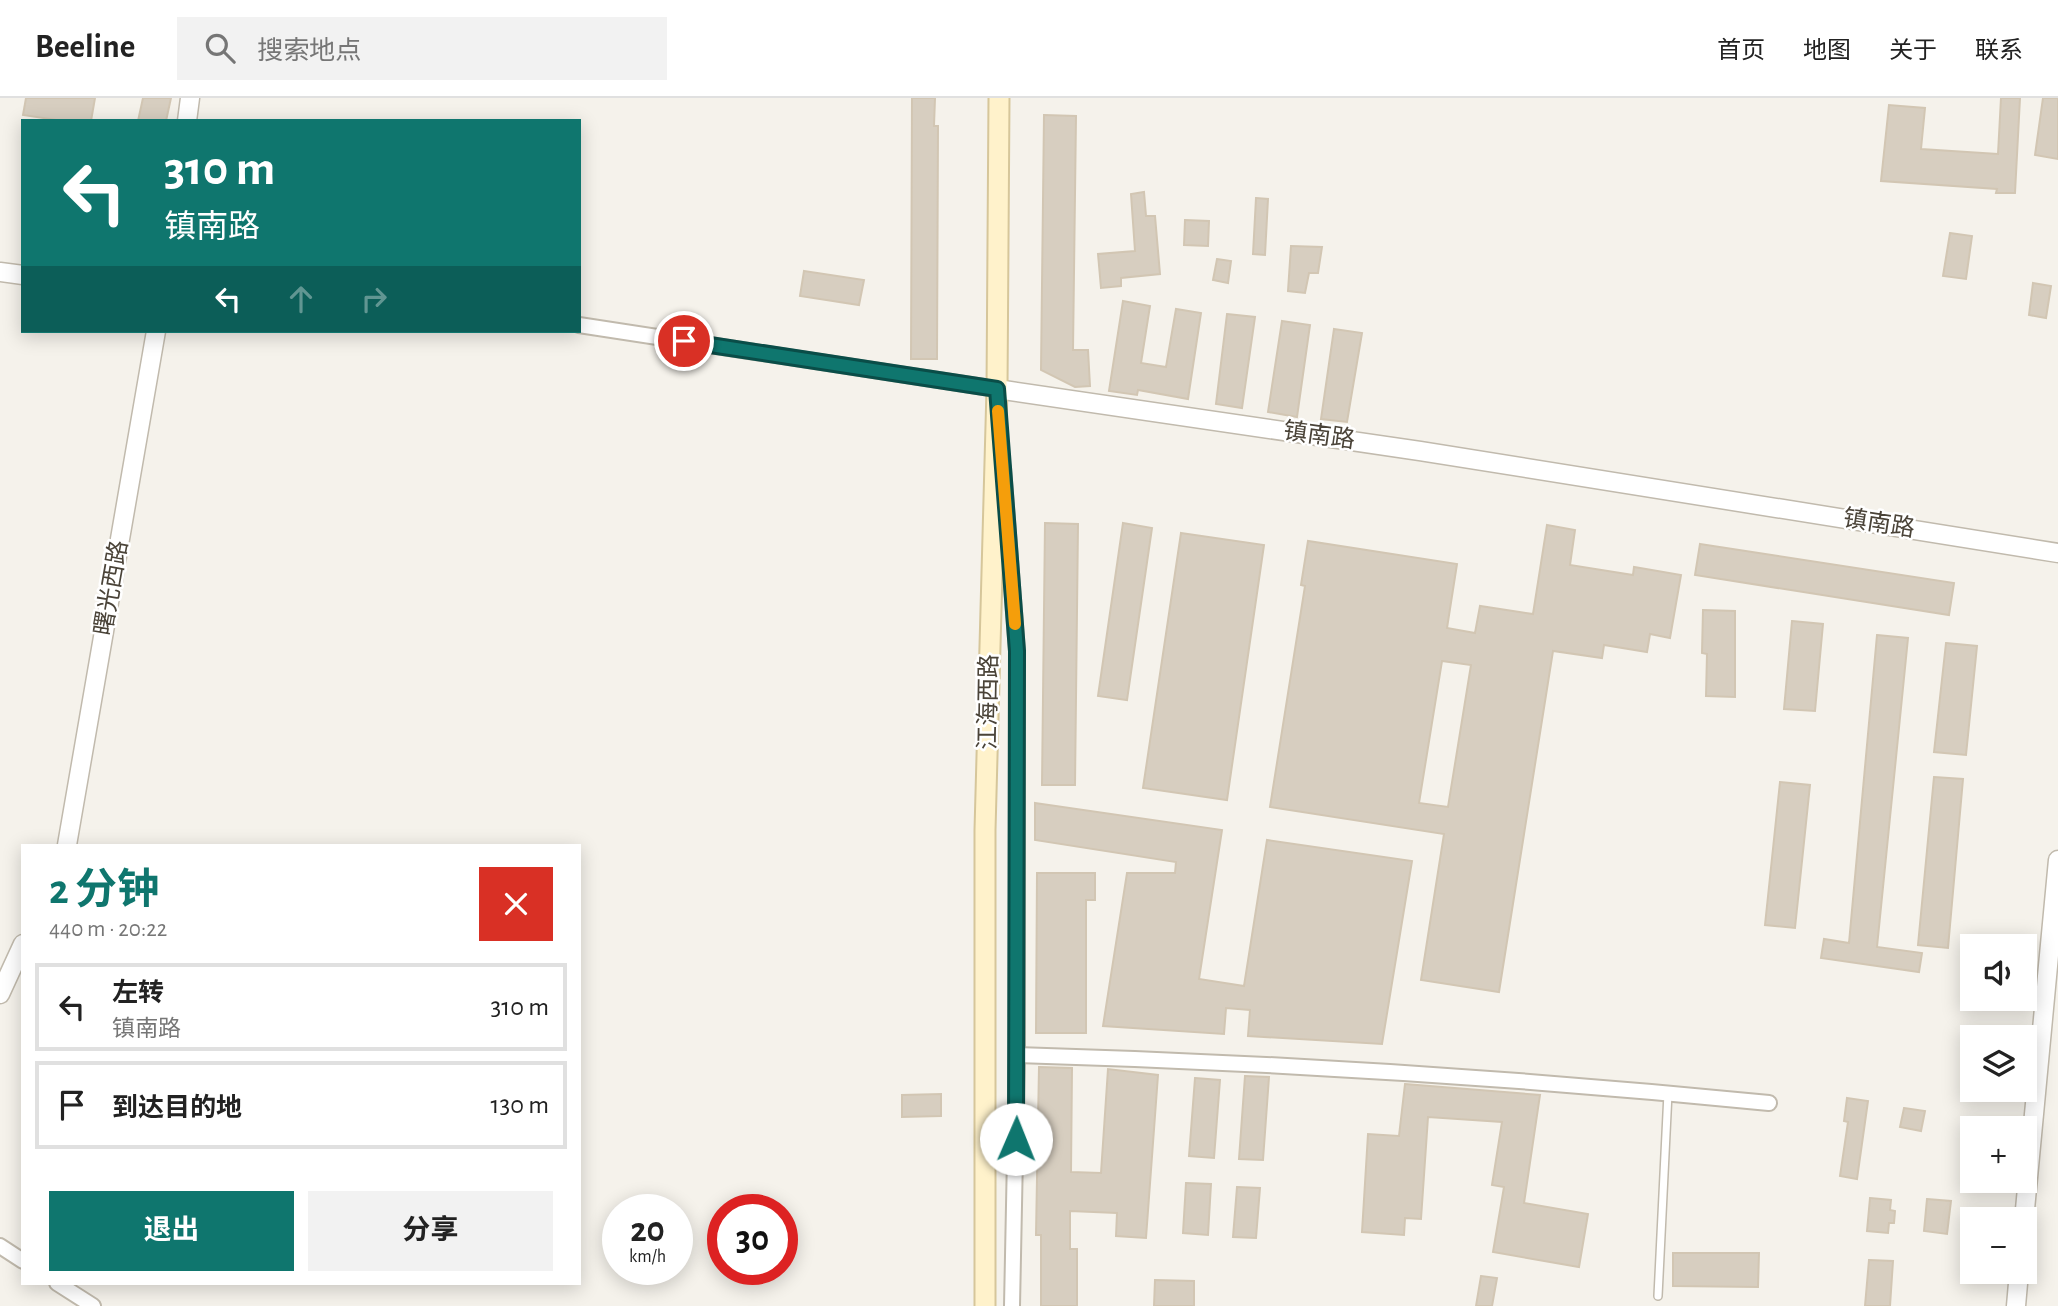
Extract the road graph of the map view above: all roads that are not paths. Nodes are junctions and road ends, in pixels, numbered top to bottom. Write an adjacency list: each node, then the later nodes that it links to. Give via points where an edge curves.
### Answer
1 (190, 98): 3 (street)
2 (999, 98): 8 (main road, 江海西路)
3 (187, 119)
4 (0, 272): 5 (street)
5 (21, 275)
6 (581, 325): 8 (street, 镇南路)
7 (156, 333): 10 (street, 曙光西路)
8 (997, 389): 9 (street, 镇南路); 14 (street, via 1017,651); 24 (main road, 江海西路, via 985,830)
9 (2058, 553)
10 (67, 844)
11 (2058, 860): 17 (street)
12 (21, 948): 13 (street)
13 (0, 994)
14 (1017, 1055): 15 (street, via 1218,1060); 25 (street)
15 (1668, 1093): 16 (street); 22 (lane)
16 (1769, 1103)
17 (2025, 1207)
18 (0, 1247): 19 (street)
19 (21, 1260)
20 (2019, 1284): 26 (street)
21 (60, 1285): 23 (street)
22 (1658, 1296)
23 (93, 1306)
24 (985, 1306)
25 (1012, 1306)
26 (2016, 1306)

